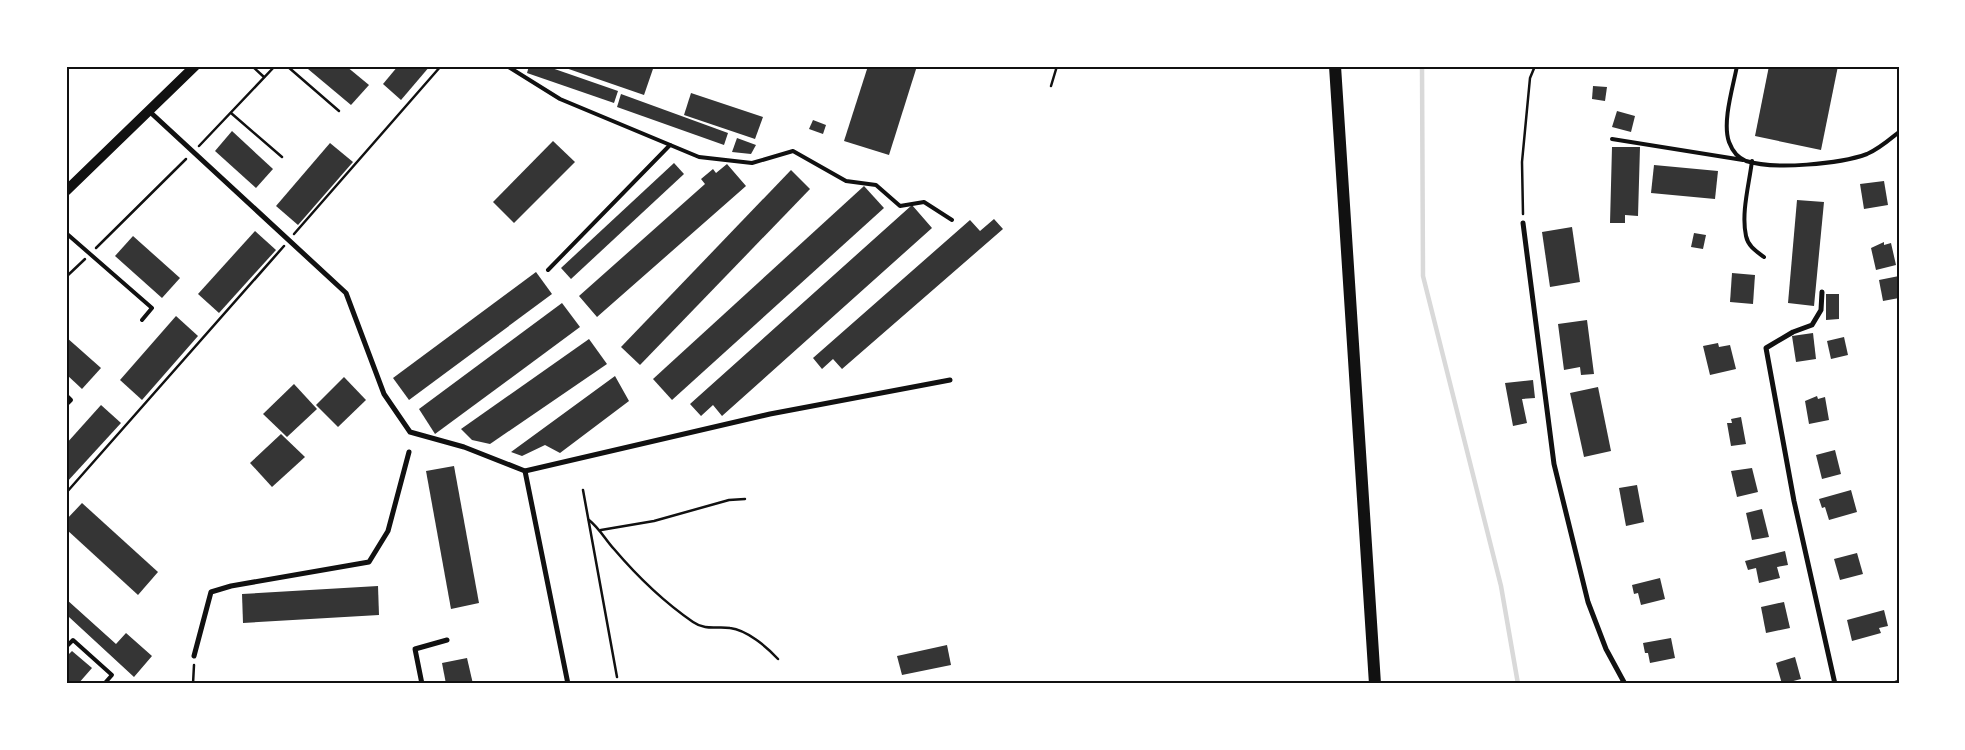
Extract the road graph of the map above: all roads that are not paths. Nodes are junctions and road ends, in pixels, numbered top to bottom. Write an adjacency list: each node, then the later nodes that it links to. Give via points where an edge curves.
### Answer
1 (195, 66): 5 (main road)
2 (507, 66): 8 (lane, via 560,99)
3 (1335, 66): 31 (main road)
4 (1736, 66): 9 (lane, via 1726,129 1736,155)
5 (149, 111): 11 (main road); 23 (street, via 346,293 384,394 410,432 464,447)
6 (1899, 132): 10 (lane, via 1870,153 1847,160 1825,164)
7 (1612, 139): 9 (lane)
8 (670, 145): 12 (lane, via 699,158 752,163 793,152 846,181 876,185 900,206 924,202); 16 (lane)
9 (1746, 160): 10 (lane)
10 (1752, 161): 15 (lane, via 1746,238)
11 (66, 191)
12 (952, 220)
13 (1523, 223): 32 (street, via 1554,464 1588,602 1606,649)
14 (66, 233): 18 (lane, via 152,308)
15 (1764, 257)
16 (548, 270)
17 (1822, 292): 33 (street, via 1821,310 1812,325 1766,348 1794,501)
18 (142, 320)
19 (950, 380): 23 (street, via 770,414)
20 (66, 395): 21 (lane, via 71,400)
21 (66, 405)
22 (409, 452): 26 (street, via 388,531 369,562 211,592)
23 (525, 470): 30 (street)
24 (447, 640): 29 (street, via 415,649)
25 (66, 647): 28 (lane, via 73,640 112,675)
26 (194, 656)
27 (1899, 682): 34 (street)
28 (104, 684)
29 (422, 684)
30 (568, 684)
31 (1375, 684)
32 (1625, 684)
33 (1835, 684)
34 (1893, 684)

